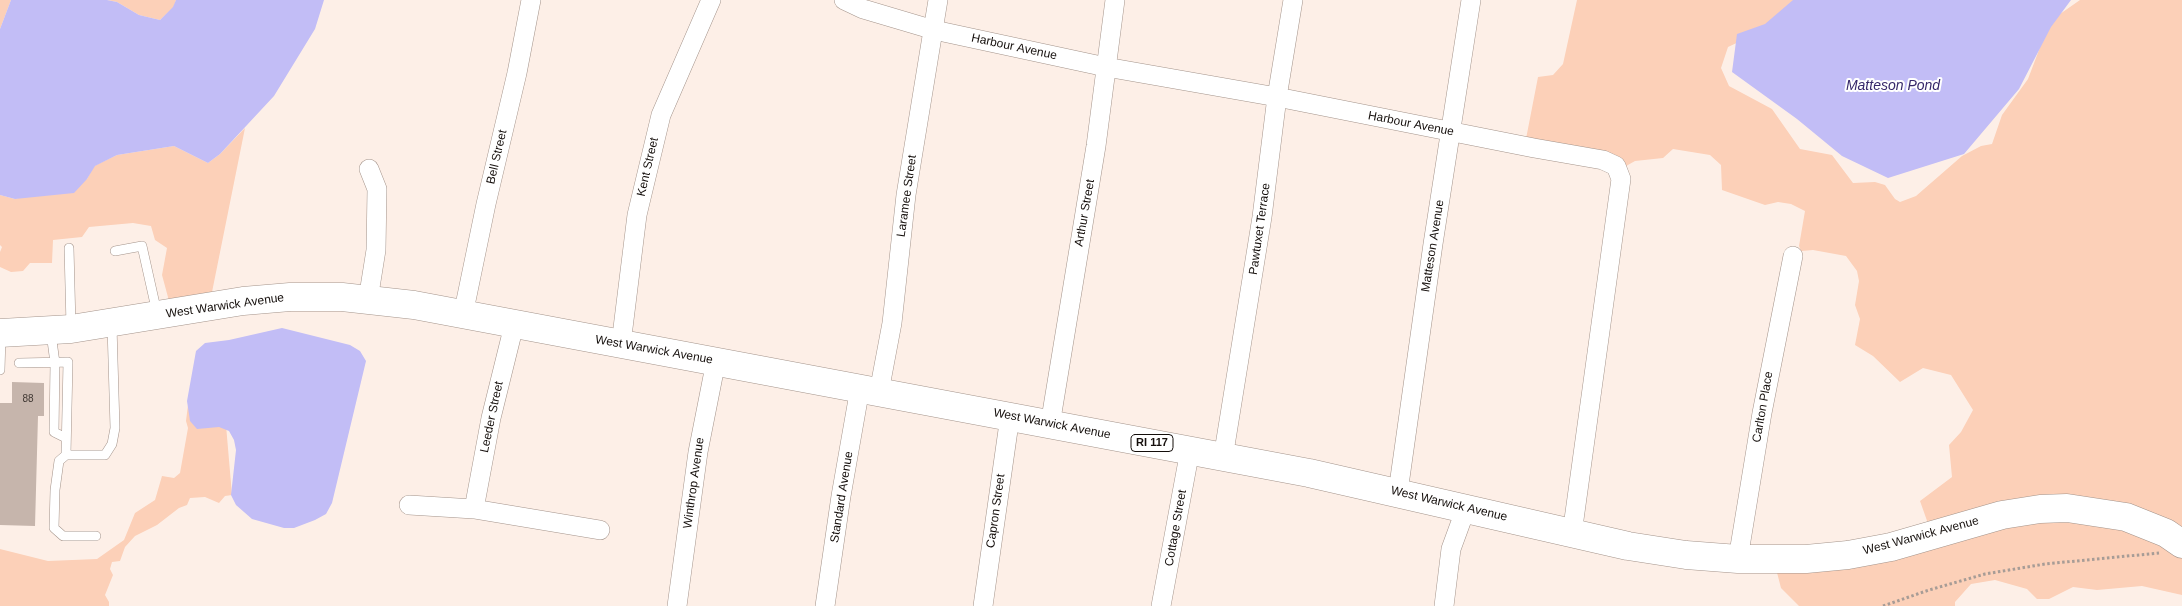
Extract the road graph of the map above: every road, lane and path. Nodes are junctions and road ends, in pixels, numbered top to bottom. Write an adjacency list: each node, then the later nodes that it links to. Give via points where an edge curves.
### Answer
1 (531, 0): 17 (street, Bell Street)
2 (711, 0): 23 (street, Kent Street, via 661,115 637,215)
3 (844, 0): 8 (street, Harbour Avenue, via 863,9)
4 (938, 0): 8 (street, Laramee Street)
5 (1115, 0): 9 (street, Arthur Street)
6 (1293, 0): 10 (street, Pawtuxet Terrace)
7 (1471, 0): 11 (street, Matteson Avenue)
8 (934, 30): 9 (street, Harbour Avenue); 28 (street, Laramee Street, via 906,195 892,323)
9 (1106, 67): 10 (street, Harbour Avenue); 30 (street, Arthur Street)
10 (1277, 97): 11 (street, Harbour Avenue); 34 (street, Pawtuxet Terrace, via 1262,217)
11 (1450, 131): 35 (street, Matteson Avenue); 40 (street, Harbour Avenue, via 1604,160 1620,172)
12 (369, 169): 16 (street, via 377,189 376,250)
13 (69, 248): 21 (lane)
14 (115, 252): 18 (lane, via 142,246)
15 (1793, 256): 43 (street, Carlton Place)
16 (368, 300): 17 (main road, West Warwick Avenue / RI 117); 18 (main road, West Warwick Avenue / RI 117, via 290,297 243,301)
17 (463, 315): 20 (main road, West Warwick Avenue / RI 117)
18 (158, 316): 19 (main road, West Warwick Avenue / RI 117)
19 (112, 324): 21 (main road, West Warwick Avenue / RI 117); 33 (lane, via 115,428 112,444 105,455)
20 (514, 325): 23 (main road, West Warwick Avenue / RI 117); 38 (street, Leeder Street, via 491,418)
21 (61, 330): 22 (main road, West Warwick Avenue / RI 117); 26 (lane)
22 (0, 334): 27 (lane)
23 (621, 344): 24 (main road, West Warwick Avenue / RI 117)
24 (716, 361): 28 (main road, West Warwick Avenue / RI 117); 44 (street, Winthrop Avenue, via 698,452)
25 (19, 363): 26 (lane)
26 (55, 363): 31 (lane, via 54,432); 31 (lane, via 68,362)
27 (0, 370)
28 (869, 390): 29 (main road, West Warwick Avenue / RI 117); 45 (street, Standard Avenue, via 841,496)
29 (1010, 416): 30 (main road, West Warwick Avenue / RI 117); 46 (street, Capron Street)
30 (1050, 425): 32 (main road, West Warwick Avenue / RI 117)
31 (66, 438): 33 (lane)
32 (1190, 450): 34 (main road, West Warwick Avenue / RI 117); 47 (street, Cottage Street)
33 (66, 455): 41 (lane, via 59,461 54,528 64,536)
34 (1223, 458): 35 (main road, West Warwick Avenue / RI 117)
35 (1398, 492): 37 (main road, West Warwick Avenue / RI 117)
36 (409, 505): 38 (street)
37 (1466, 508): 40 (main road, West Warwick Avenue / RI 117); 48 (street, via 1451,549)
38 (474, 509): 39 (street)
39 (600, 530)
40 (1572, 534): 43 (main road, West Warwick Avenue / RI 117, via 1667,552)
41 (96, 536)
42 (2172, 548): 43 (main road, West Warwick Avenue / RI 117, via 2166,533 2126,517 2067,508 2002,516 1890,547 1848,555); 49 (path, via 1985,574)
43 (1738, 559)
44 (677, 606)
45 (825, 606)
46 (983, 606)
47 (1161, 606)
48 (1444, 606)
49 (1883, 606)

